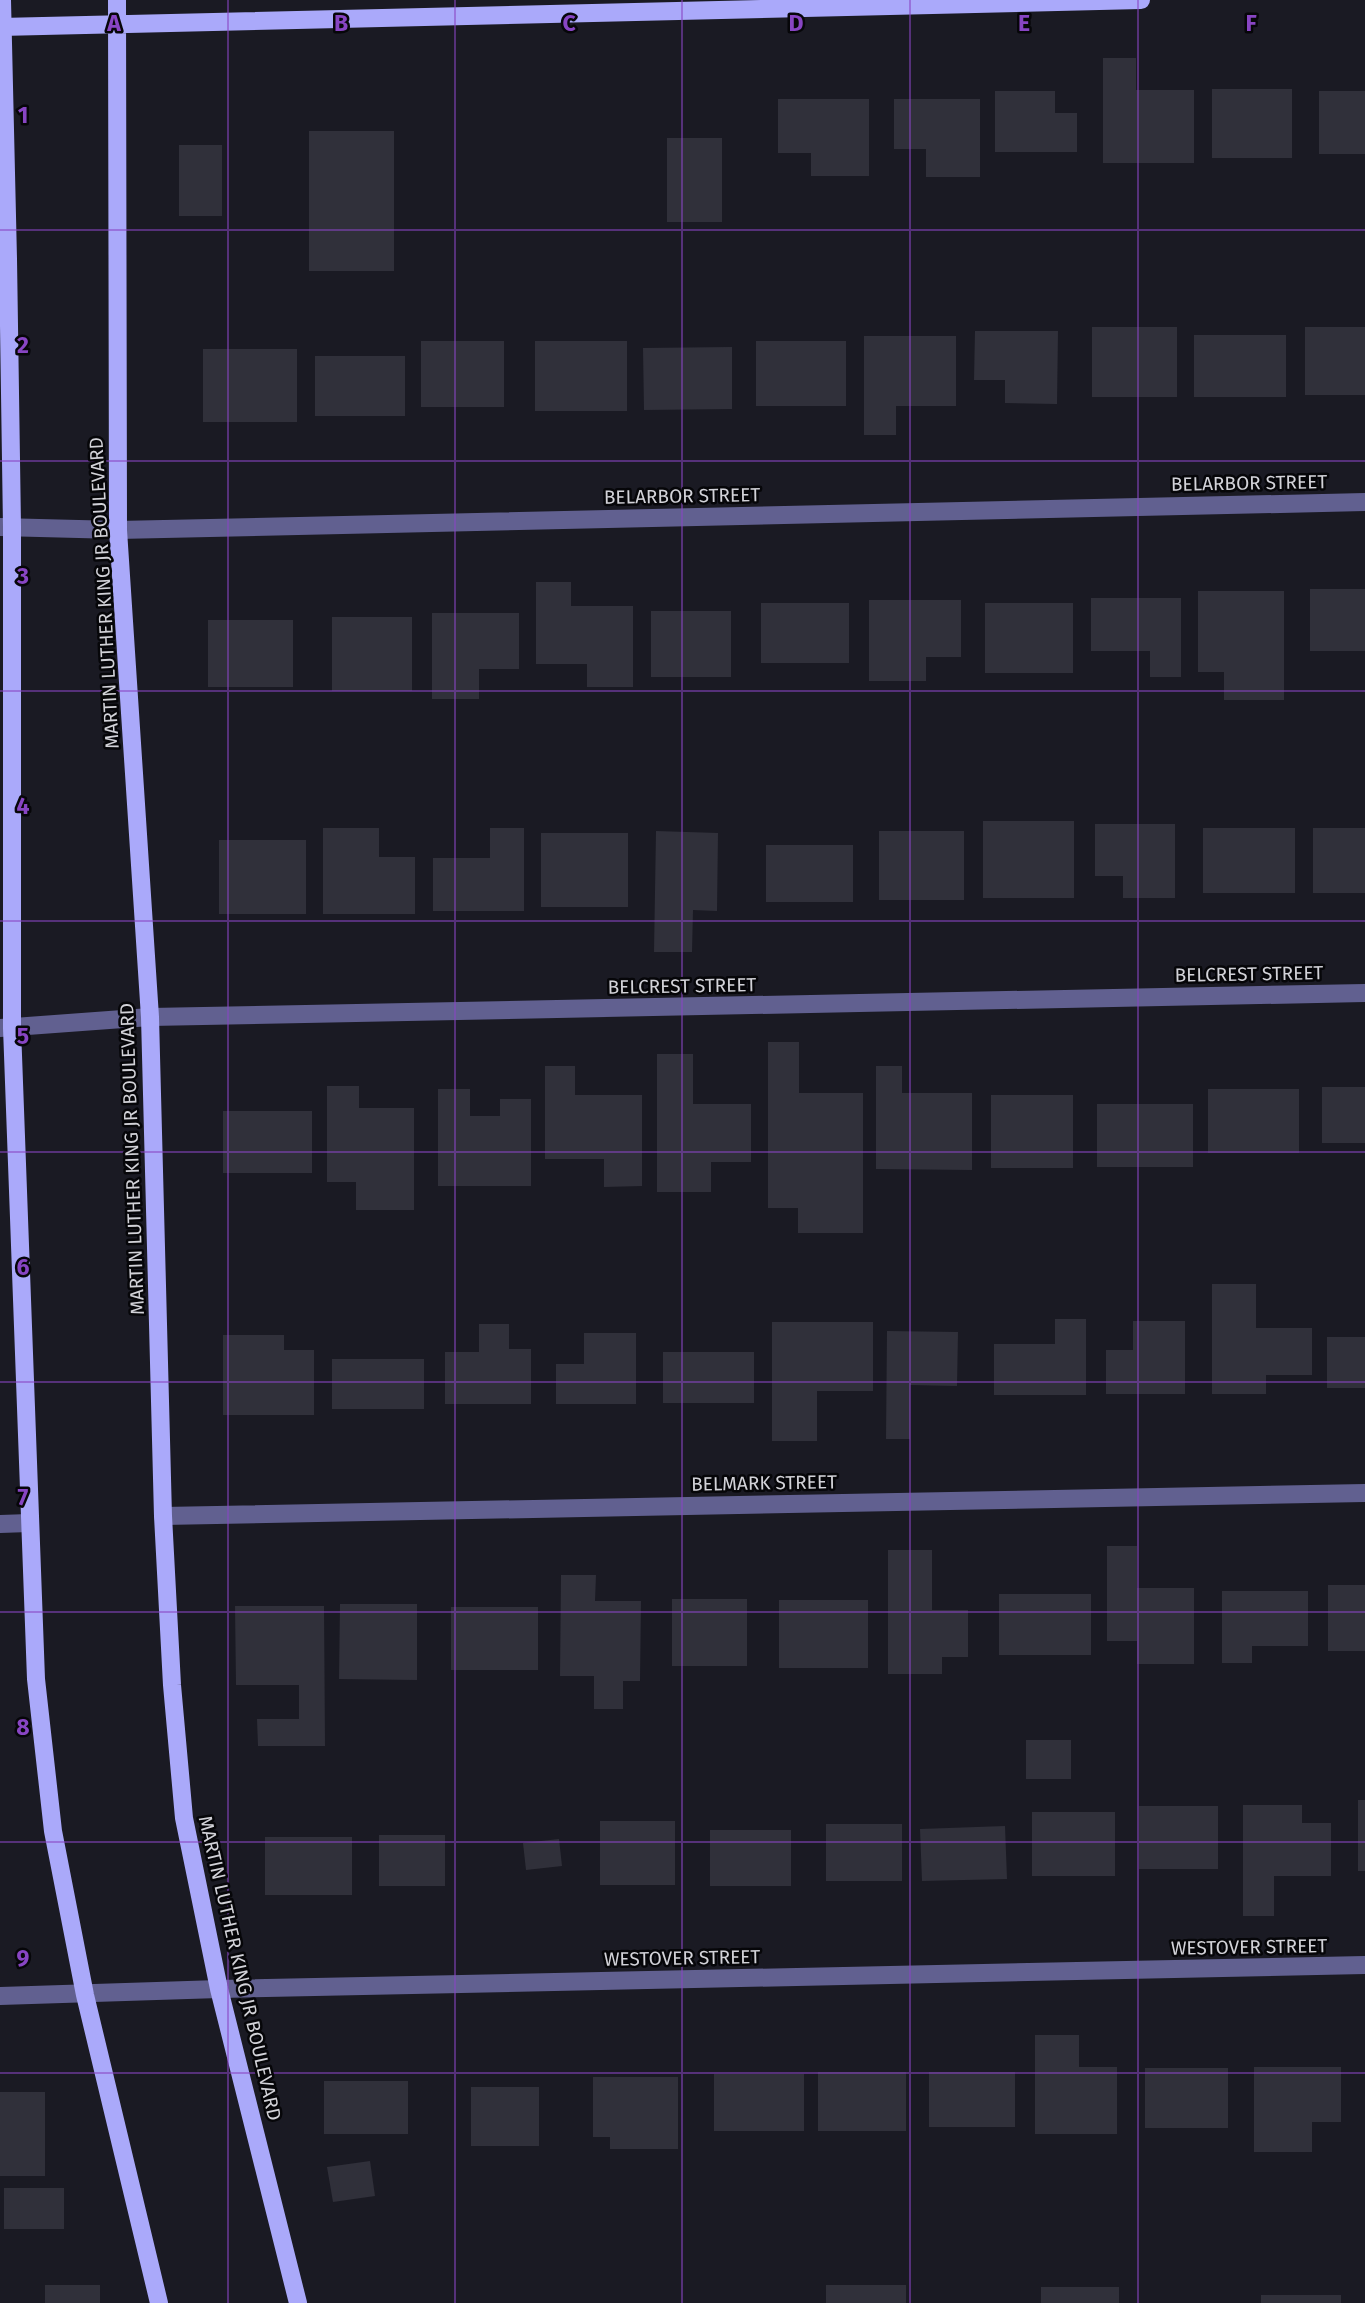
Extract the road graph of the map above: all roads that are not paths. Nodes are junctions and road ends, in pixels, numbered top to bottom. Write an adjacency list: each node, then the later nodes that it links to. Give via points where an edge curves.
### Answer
1 (2, 0): 6 (main road)
2 (117, 0): 5 (main road, MARTIN LUTHER KING JR BOULEVARD)
3 (1141, 0): 4 (main road)
4 (618, 5): 5 (main road)
5 (118, 23): 6 (main road); 10 (main road, MARTIN LUTHER KING JR BOULEVARD)
6 (1, 27): 7 (main road)
7 (4, 259): 9 (main road)
8 (1365, 502): 10 (street, BELARBOR STREET)
9 (6, 527): 10 (street, BELARBOR STREET); 13 (main road)
10 (118, 530): 12 (main road, MARTIN LUTHER KING JR BOULEVARD)
11 (1365, 993): 12 (street, BELCREST STREET)
12 (150, 1017): 13 (street, BELCREST STREET); 15 (main road, MARTIN LUTHER KING JR BOULEVARD)
13 (6, 1028): 16 (main road)
14 (1365, 1493): 15 (street, BELMARK STREET)
15 (163, 1516): 19 (main road, MARTIN LUTHER KING JR BOULEVARD, via 184,1818)
16 (29, 1523): 17 (street); 20 (main road, via 36,1679 53,1831)
17 (0, 1524)
18 (1365, 1965): 19 (street, WESTOVER STREET)
19 (219, 1989): 20 (street, WESTOVER STREET); 23 (main road, MARTIN LUTHER KING JR BOULEVARD)
20 (85, 1995): 21 (street, WESTOVER STREET); 22 (main road)
21 (0, 1997)
22 (159, 2303)
23 (298, 2303)

